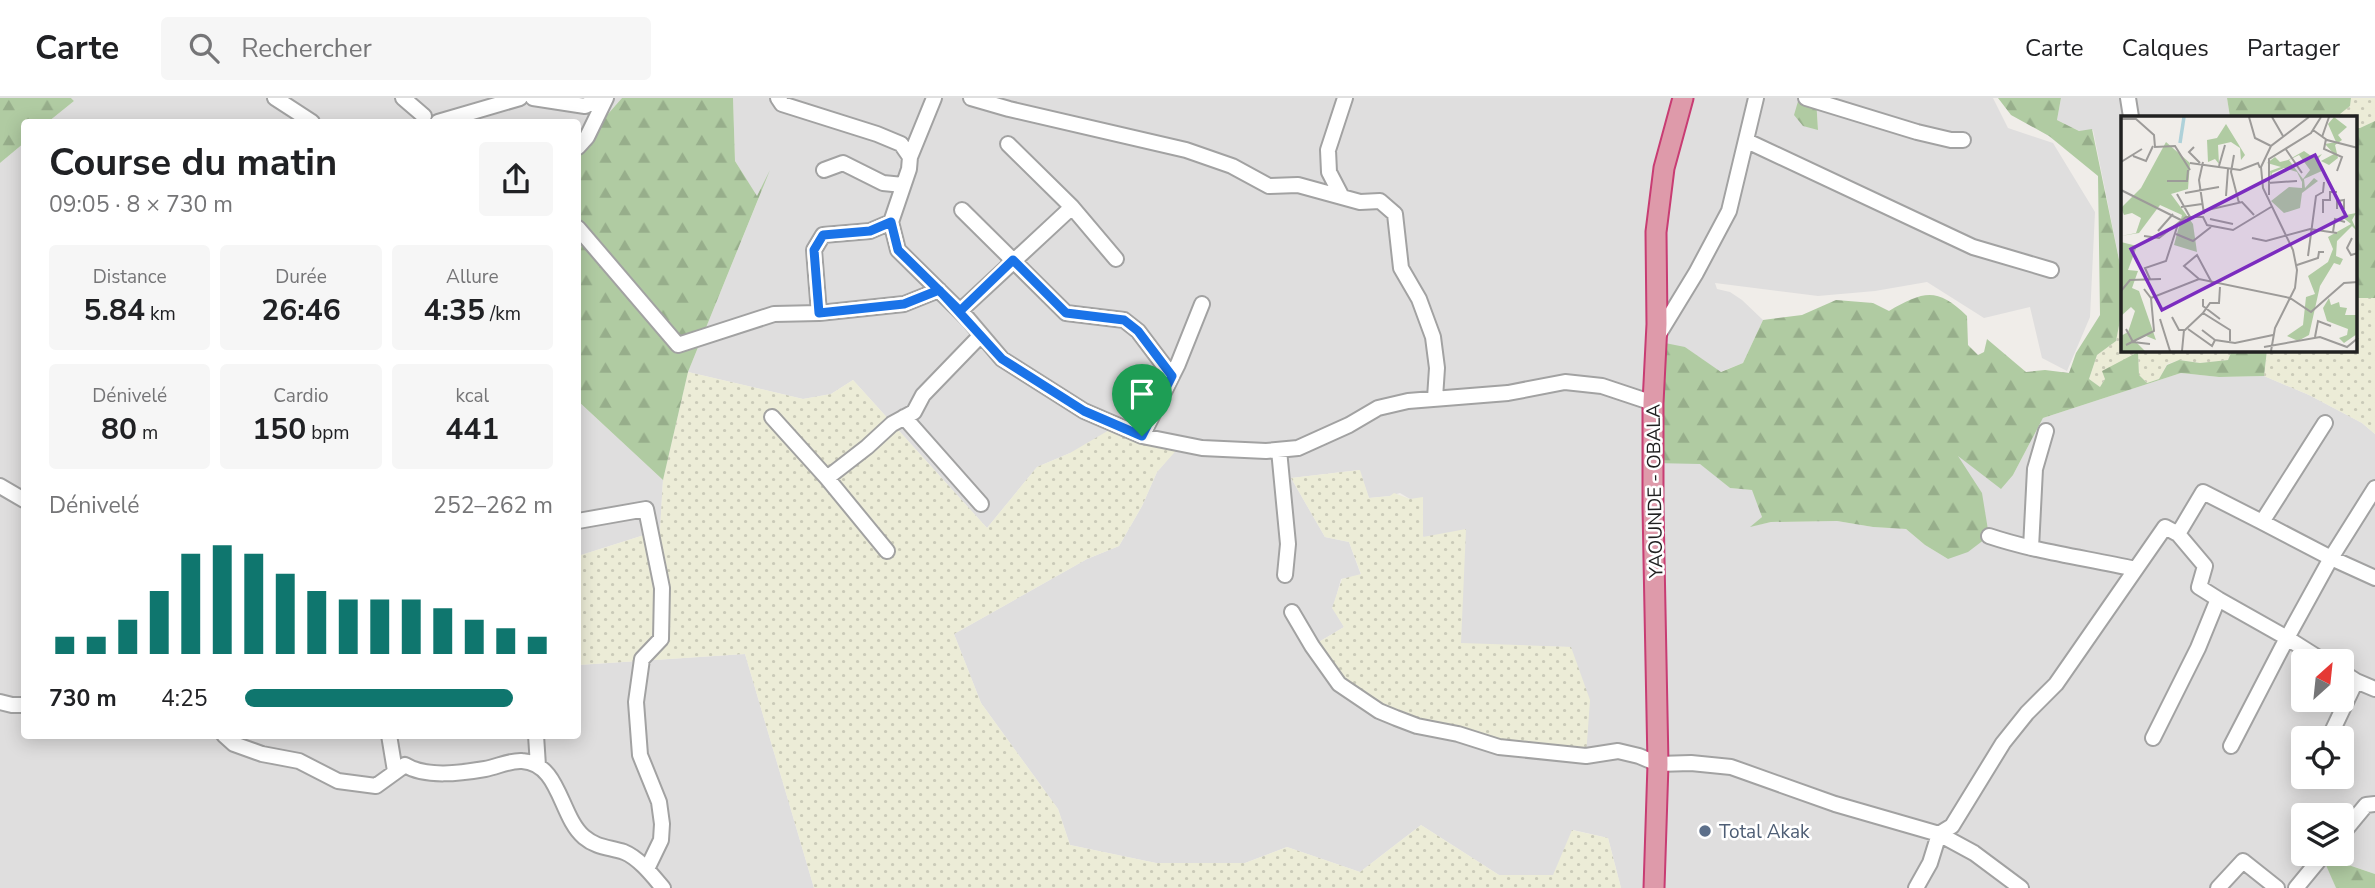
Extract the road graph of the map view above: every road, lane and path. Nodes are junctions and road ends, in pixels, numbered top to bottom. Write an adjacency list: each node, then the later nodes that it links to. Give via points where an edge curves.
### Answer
1 (275, 98): 17 (street)
2 (403, 98): 18 (street)
3 (520, 98): 19 (street)
4 (533, 98): 15 (street)
5 (600, 98): 15 (street)
6 (606, 98): 22 (street)
7 (778, 98): 24 (street, via 782,104 901,144)
8 (934, 98): 24 (street)
9 (971, 98): 27 (street, via 1186,150 1232,166 1269,186 1298,185)
10 (1345, 98): 27 (street, via 1328,150 1329,172)
11 (1683, 98): 40 (highway, YAOUNDE - OBALA, via 1664,167 1656,232)
12 (1756, 98): 21 (street)
13 (1807, 98): 20 (street, via 1917,132)
14 (2128, 98): 16 (street)
15 (584, 102)
16 (2131, 116)
17 (307, 119)
18 (425, 119)
19 (435, 119)
20 (1963, 140)
21 (1746, 141): 34 (street, via 1973,247); 40 (street, via 1729,211)
22 (581, 144)
23 (1008, 144): 28 (street)
24 (910, 157): 26 (street)
25 (824, 170): 26 (street, via 843,163 883,183)
26 (903, 185): 30 (street)
27 (1342, 197): 42 (street, via 1380,201 1395,214 1401,268 1433,337)
28 (1072, 207): 32 (street); 33 (street)
29 (962, 210): 33 (street)
30 (891, 222): 35 (street, via 898,250); 38 (street, via 870,231 823,235 814,250)
31 (581, 232): 38 (street, via 678,345 774,314)
32 (1116, 258)
33 (1013, 260): 37 (street); 41 (street, via 1066,313 1124,320)
34 (2051, 270)
35 (939, 290): 37 (street); 38 (street, via 904,304)
36 (1202, 304): 41 (street)
37 (960, 311): 39 (street)
38 (819, 313)
39 (981, 335): 45 (street, via 923,395 914,412); 48 (street, via 1002,359 1036,381 1084,411)
40 (1657, 338): 43 (highway, YAOUNDE - OBALA)
41 (1172, 376): 48 (street)
42 (1435, 398): 43 (street, via 1508,393 1565,382 1602,386); 49 (street, via 1378,408 1298,448)
43 (1653, 403): 79 (highway, YAOUNDE - OBALA)
44 (772, 417): 50 (street)
45 (904, 417): 50 (street); 54 (street)
46 (2325, 423): 56 (street)
47 (2046, 431): 59 (street, via 2035,469)
48 (1142, 436): 49 (street, via 1202,448)
49 (1279, 450): 63 (street, via 1288,544)
50 (827, 478): 60 (street)
51 (0, 485): 53 (street)
52 (2375, 488): 61 (street)
53 (21, 498)
54 (981, 504)
55 (581, 520): 86 (street, via 646,509 662,589 661,639 642,659 636,702 640,755 659,802 662,824 661,841)
56 (2262, 522): 57 (street, via 2203,492); 61 (street)
57 (2178, 534): 62 (street, via 2165,527); 65 (street, via 2205,566 2199,587)
58 (1989, 536): 59 (street)
59 (2031, 548): 62 (street)
60 (887, 551)
61 (2331, 558): 64 (street); 67 (street)
62 (2135, 569): 84 (street, via 2056,684 2003,743 1952,825)
63 (1285, 575)
64 (2375, 578)
65 (2218, 599): 67 (street); 74 (street)
66 (1292, 612): 79 (street, via 1339,684 1379,711 1499,747 1587,756 1618,751)
67 (2287, 638): 68 (street); 78 (street)
68 (2304, 649)
69 (2356, 681): 70 (street); 73 (street)
70 (2375, 689)
71 (0, 702): 72 (street)
72 (21, 705)
73 (2335, 726)
74 (2153, 738)
75 (228, 739): 81 (street, via 262,754 299,761 338,781 376,786)
76 (390, 739): 81 (street)
77 (536, 739): 80 (street)
78 (2231, 746)
79 (1658, 764): 84 (street, via 1731,767); 88 (highway, YAOUNDE - OBALA)
80 (538, 766): 81 (street, via 522,761 458,772 414,771 405,765); 86 (street, via 551,780 581,835 597,847 626,853)
81 (395, 771)
82 (2375, 804): 83 (street, via 2366,805)
83 (2354, 820)
84 (1939, 834): 89 (street); 90 (street)
85 (2314, 866): 93 (street)
86 (647, 869): 87 (street)
87 (663, 888)
88 (1654, 888)
89 (1916, 888)
90 (2021, 888)
91 (2218, 888): 92 (street, via 2243,861)
92 (2277, 888)
93 (2296, 888)

